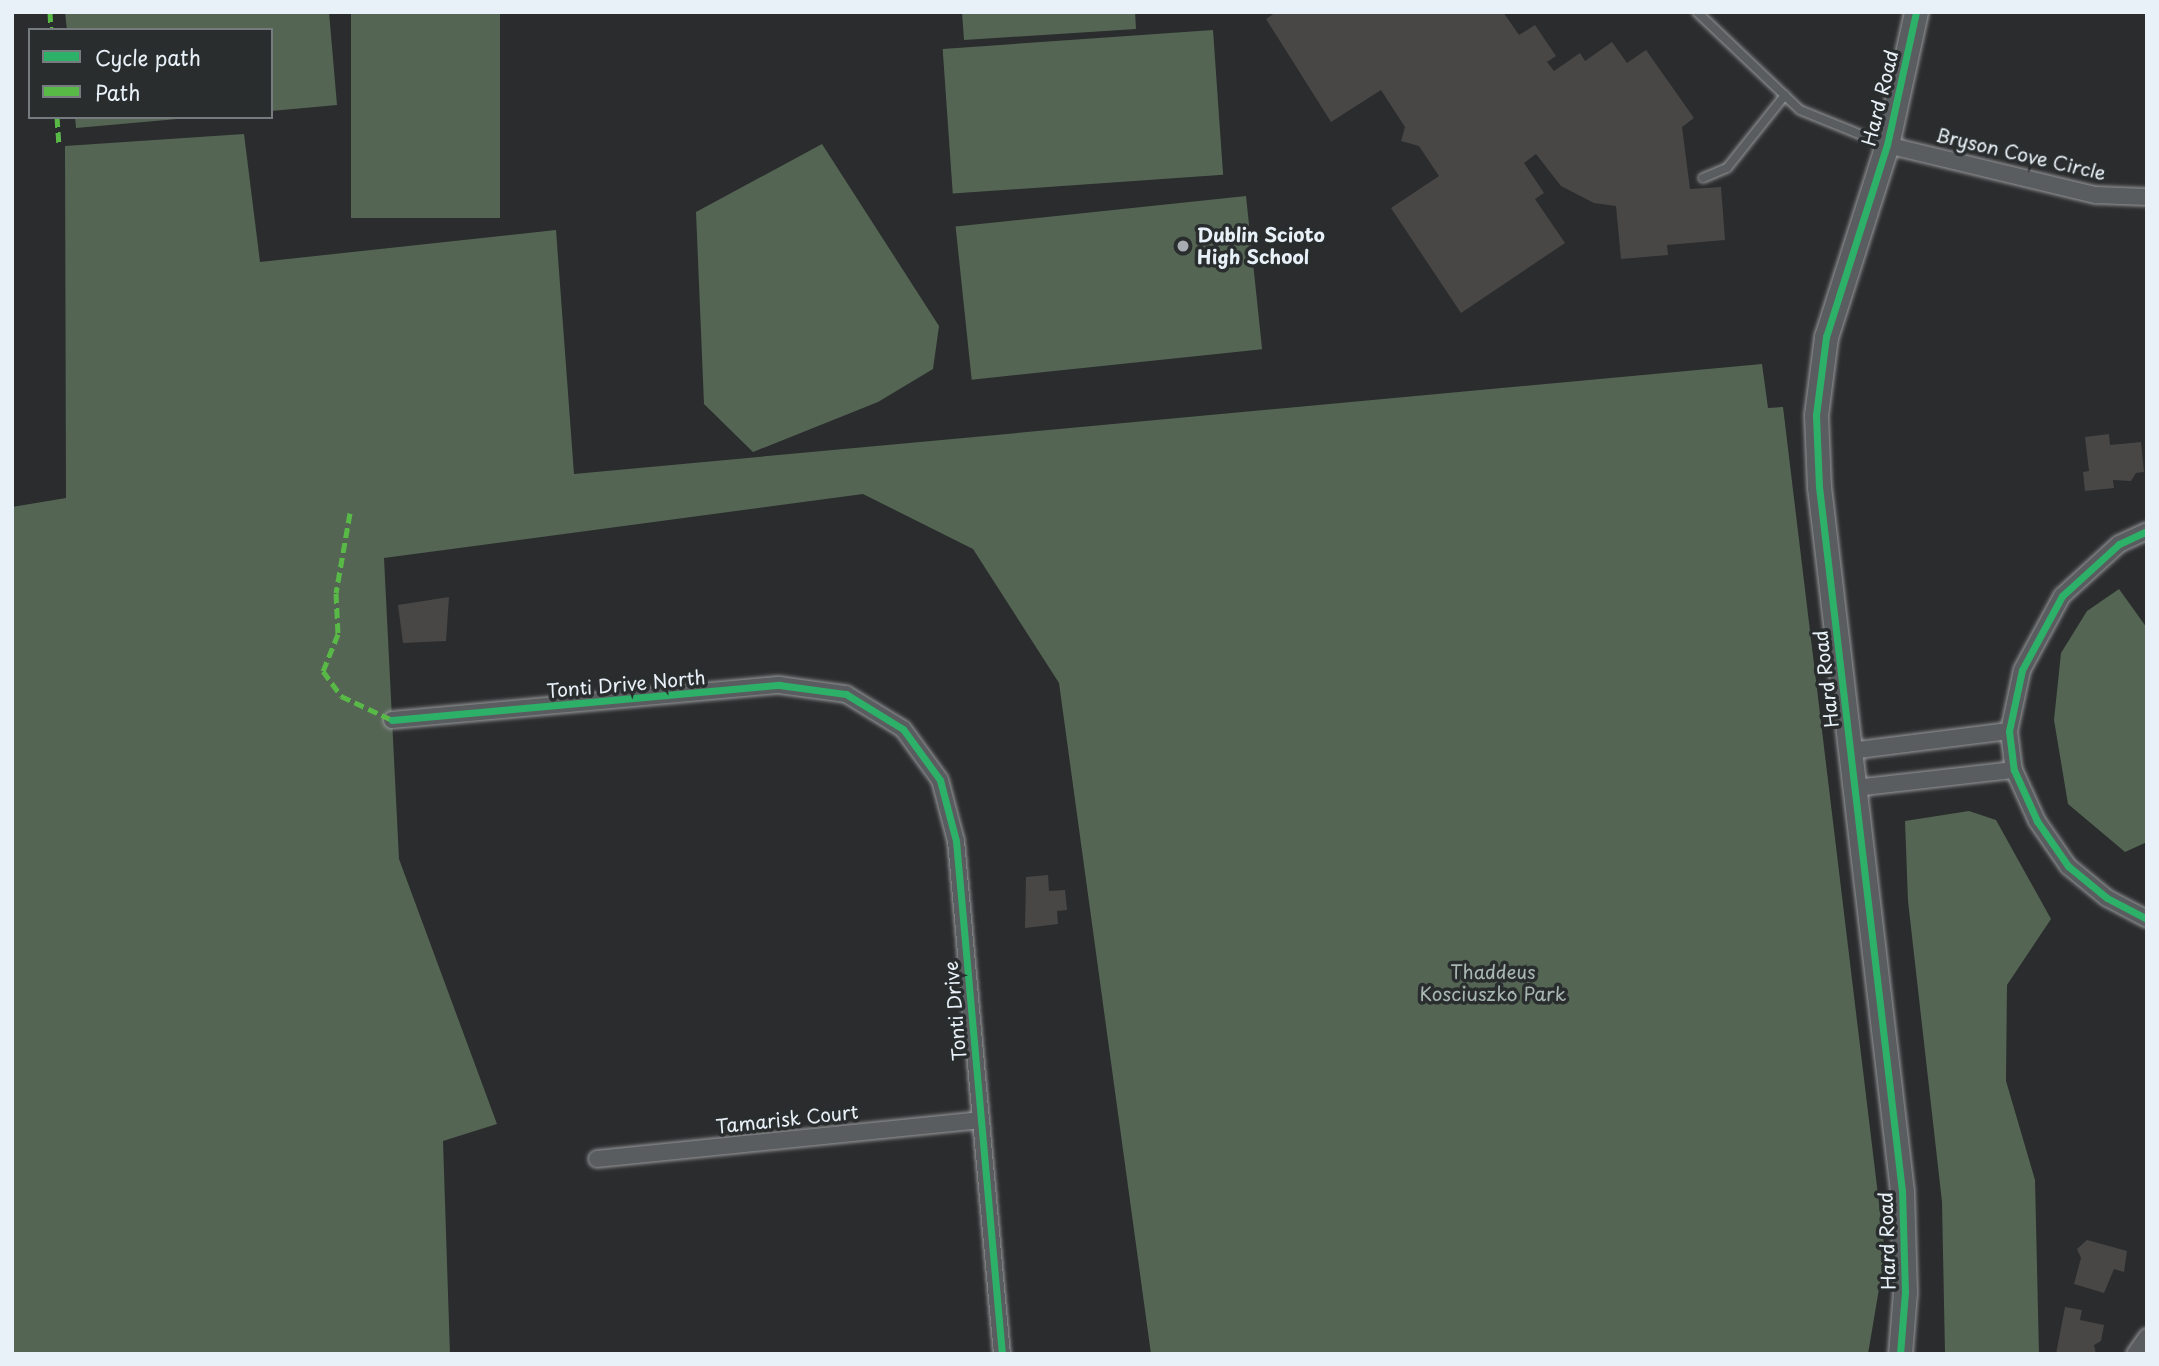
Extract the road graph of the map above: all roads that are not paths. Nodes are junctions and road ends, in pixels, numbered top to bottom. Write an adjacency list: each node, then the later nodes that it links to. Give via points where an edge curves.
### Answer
1 (1697, 12): 3 (lane)
2 (1916, 12): 4 (main road, Hard Road)
3 (1785, 95): 4 (lane, via 1800,110); 5 (lane, via 1727,168)
4 (1887, 145): 6 (street, Bryson Cove Circle, via 2096,195); 11 (main road, Hard Road, via 1826,337 1816,415 1819,487)
5 (1703, 178)
6 (2147, 197)
7 (2147, 531): 10 (street, via 2119,544 2062,596 2022,670)
8 (860, 703): 9 (street, Tonti Drive North, via 846,694 779,685); 15 (street, Tonti Drive, via 903,729 940,780 956,841)
9 (392, 720)
10 (2009, 731): 11 (street); 12 (street)
11 (1850, 751): 13 (main road, Hard Road)
12 (2014, 770): 13 (street); 14 (street, via 2037,821 2068,866 2107,898)
13 (1855, 788): 19 (main road, Hard Road, via 1903,1204 1905,1292)
14 (2147, 919)
15 (981, 1120): 16 (street, Tamarisk Court); 18 (street, Tonti Drive)
16 (597, 1159)
17 (2147, 1337): 20 (street)
18 (1002, 1354)
19 (1900, 1354)
20 (2135, 1354)

